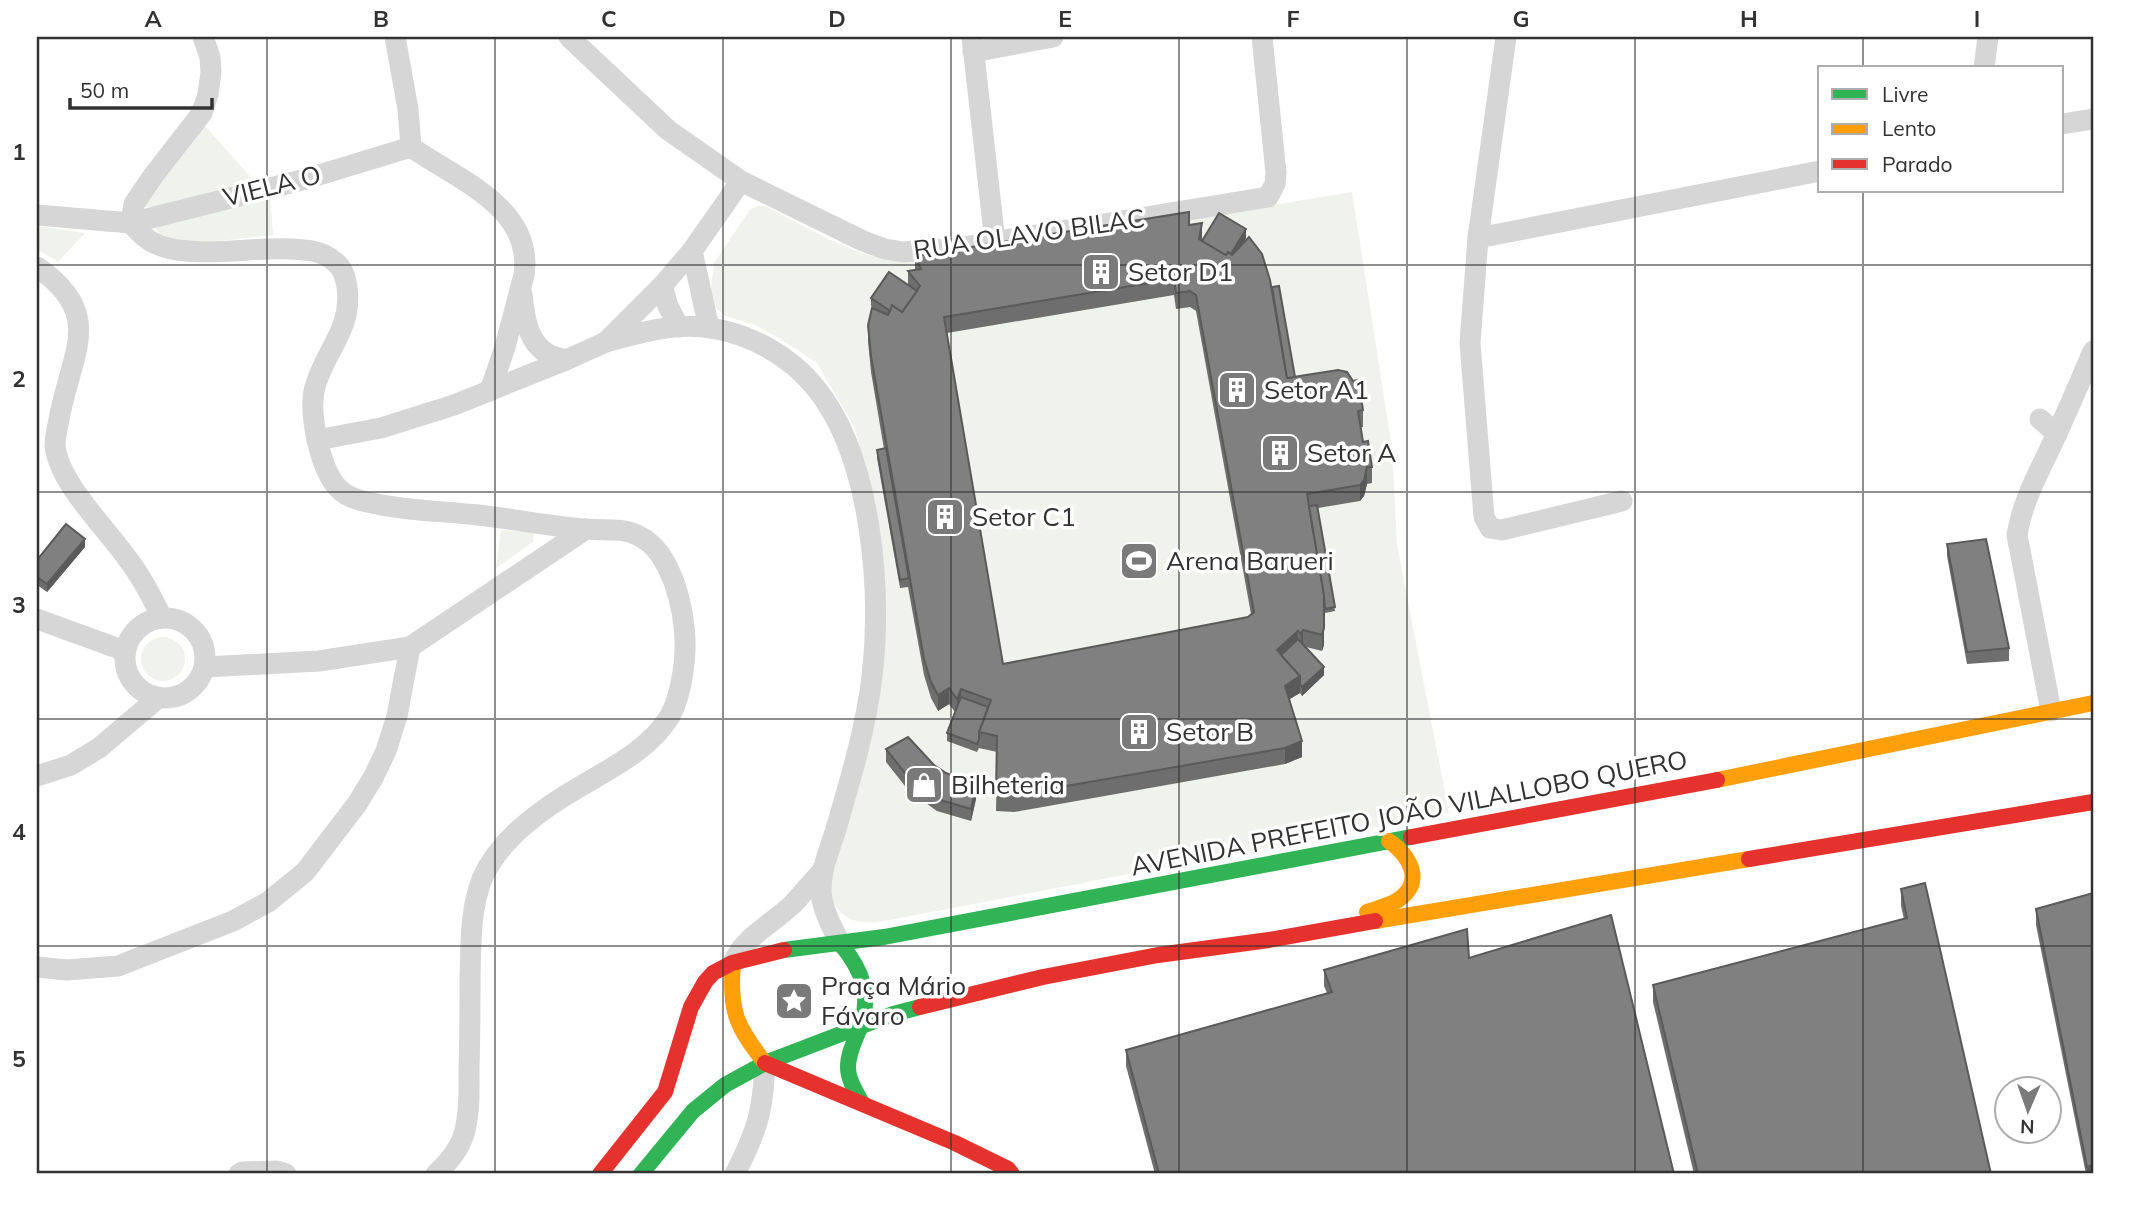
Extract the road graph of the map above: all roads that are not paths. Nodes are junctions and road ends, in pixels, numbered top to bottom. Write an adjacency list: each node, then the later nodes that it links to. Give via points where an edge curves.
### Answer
1 (203, 37): 16 (street, via 211,72 202,113 134,204)
2 (395, 37): 12 (street)
3 (569, 37): 14 (street, RUA OLAVO BILAC, via 668,130)
4 (1053, 37): 8 (street)
5 (1262, 37): 18 (street, RUA OLAVO BILAC, via 1276,173 1271,194)
6 (1506, 37): 17 (street)
7 (1988, 37): 9 (street)
8 (972, 44): 18 (street)
9 (1984, 66)
10 (2093, 118): 11 (street)
11 (2064, 124)
12 (411, 147): 16 (street, VIELA O); 21 (street, via 509,216 523,246)
13 (1818, 171): 17 (street)
14 (741, 181): 18 (street, RUA OLAVO BILAC, via 885,249 925,251); 19 (street)
15 (37, 215): 16 (street, VIELA O)
16 (131, 223): 31 (street, via 161,247 314,250 344,271 349,306 344,326 313,390)
17 (1478, 237): 32 (street, via 1470,355 1484,517 1490,528 1503,530)
18 (995, 242)
19 (692, 251): 22 (street); 24 (street)
20 (37, 267): 34 (street, via 68,295 80,333 59,419 57,458 74,489 148,589)
21 (521, 285): 27 (street, via 527,324 539,348); 28 (street)
22 (662, 286): 23 (street); 25 (street)
23 (679, 327): 24 (street); 25 (street)
24 (709, 328): 45 (street, via 763,345 815,386 837,420 862,493 873,559 872,676 857,754)
25 (606, 342): 27 (street)
26 (2093, 351): 30 (street)
27 (566, 360): 28 (street)
28 (490, 391): 31 (street, via 381,428)
29 (2040, 419): 30 (street)
30 (2057, 434): 41 (street, via 2017,535)
31 (317, 440): 33 (street, via 322,464 340,491 354,498)
32 (1622, 500)
33 (586, 529): 36 (street); 55 (street, via 634,533 662,556 680,598 685,626 680,688 658,733 638,751 546,807 495,855 483,877 471,932 465,1132)
34 (162, 618): 37 (street, via 138,628); 38 (street, via 175,619 196,632 203,642)
35 (37, 619): 37 (street)
36 (410, 647): 38 (street, via 319,661); 49 (street, via 386,751 357,804 305,872 268,902 233,921 118,966)
37 (125, 651): 39 (street, via 125,665 136,686)
38 (205, 667): 39 (street, via 193,688 182,695)
39 (158, 698): 42 (street, via 99,748 71,765)
40 (2093, 703): 41 (main road, AVENIDA PREFEITO JOÃO VILALLOBO QUERO)
41 (2051, 711): 44 (main road, AVENIDA PREFEITO JOÃO VILALLOBO QUERO)
42 (37, 776)
43 (2093, 802): 46 (main road)
44 (1389, 841): 46 (main road, via 1408,858 1412,882 1400,899 1369,911); 47 (main road, AVENIDA PREFEITO JOÃO VILALLOBO QUERO)
45 (822, 870): 47 (street, via 821,894); 48 (street, via 792,905 747,941)
46 (1350, 926): 50 (main road, via 1043,977)
47 (839, 943): 48 (main road, AVENIDA PREFEITO JOÃO VILALLOBO QUERO); 50 (main road, via 863,981)
48 (733, 963): 51 (main road, via 732,999 738,1024); 56 (main road, via 708,978 697,994 664,1092)
49 (37, 967)
50 (860, 1026): 51 (main road); 52 (main road, via 849,1053 848,1070)
51 (765, 1063): 52 (main road); 57 (main road, via 699,1106); 58 (street, via 760,1116)
52 (862, 1103): 59 (main road, via 983,1155)
53 (239, 1174): 54 (street)
54 (286, 1174)
55 (436, 1174)
56 (600, 1174)
57 (641, 1174)
58 (735, 1174)
59 (1012, 1174)

